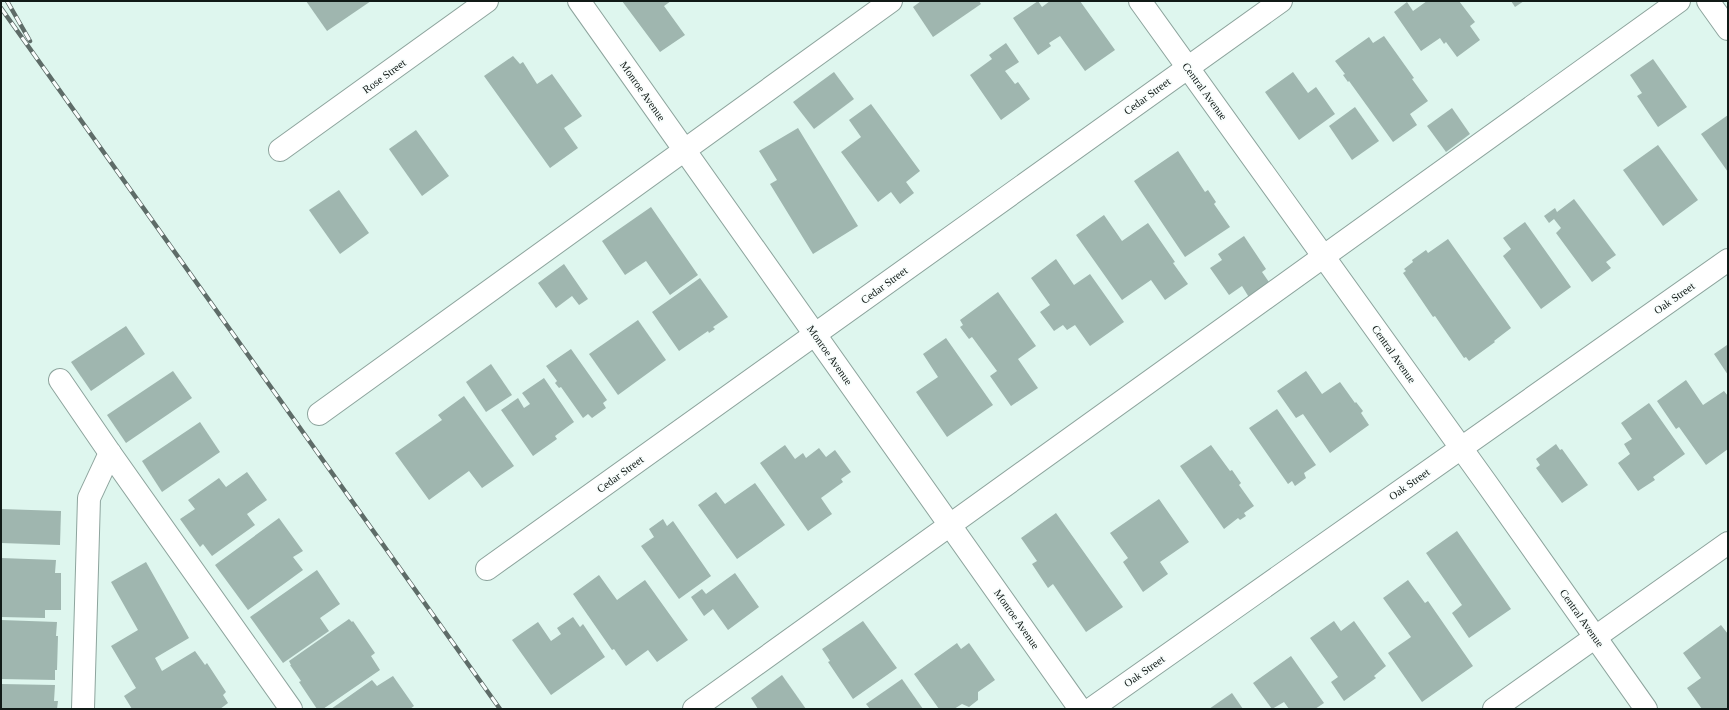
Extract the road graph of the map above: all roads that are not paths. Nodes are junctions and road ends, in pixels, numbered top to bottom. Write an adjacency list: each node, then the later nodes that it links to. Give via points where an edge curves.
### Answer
1 (487, 1): 10 (street, Rose Street)
2 (579, 1): 11 (street, Monroe Avenue)
3 (891, 1): 11 (street)
4 (1140, 1): 9 (street, Central Avenue)
5 (1281, 1): 9 (street, Cedar Street)
6 (1679, 1): 12 (street)
7 (1708, 1): 8 (street)
8 (1728, 29)
9 (1188, 68): 12 (street, Central Avenue); 14 (street, Cedar Street)
10 (280, 150)
11 (684, 150): 14 (street, Monroe Avenue); 16 (street)
12 (1324, 256): 17 (street, Central Avenue); 19 (street)
13 (1728, 260): 17 (street, Oak Street)
14 (815, 334): 19 (street, Monroe Avenue); 21 (street, Cedar Street)
15 (60, 380): 18 (street)
16 (319, 414)
17 (1461, 448): 22 (street, Central Avenue); 27 (street, Oak Street)
18 (110, 453): 23 (street); 24 (street, via 89,498)
19 (950, 525): 25 (street); 26 (street, Monroe Avenue)
20 (1728, 543): 22 (street)
21 (487, 569)
22 (1595, 638): 28 (street); 29 (street, Central Avenue)
23 (282, 706)
24 (83, 709)
25 (694, 709)
26 (1080, 709)
27 (1090, 709)
28 (1494, 709)
29 (1646, 709)

